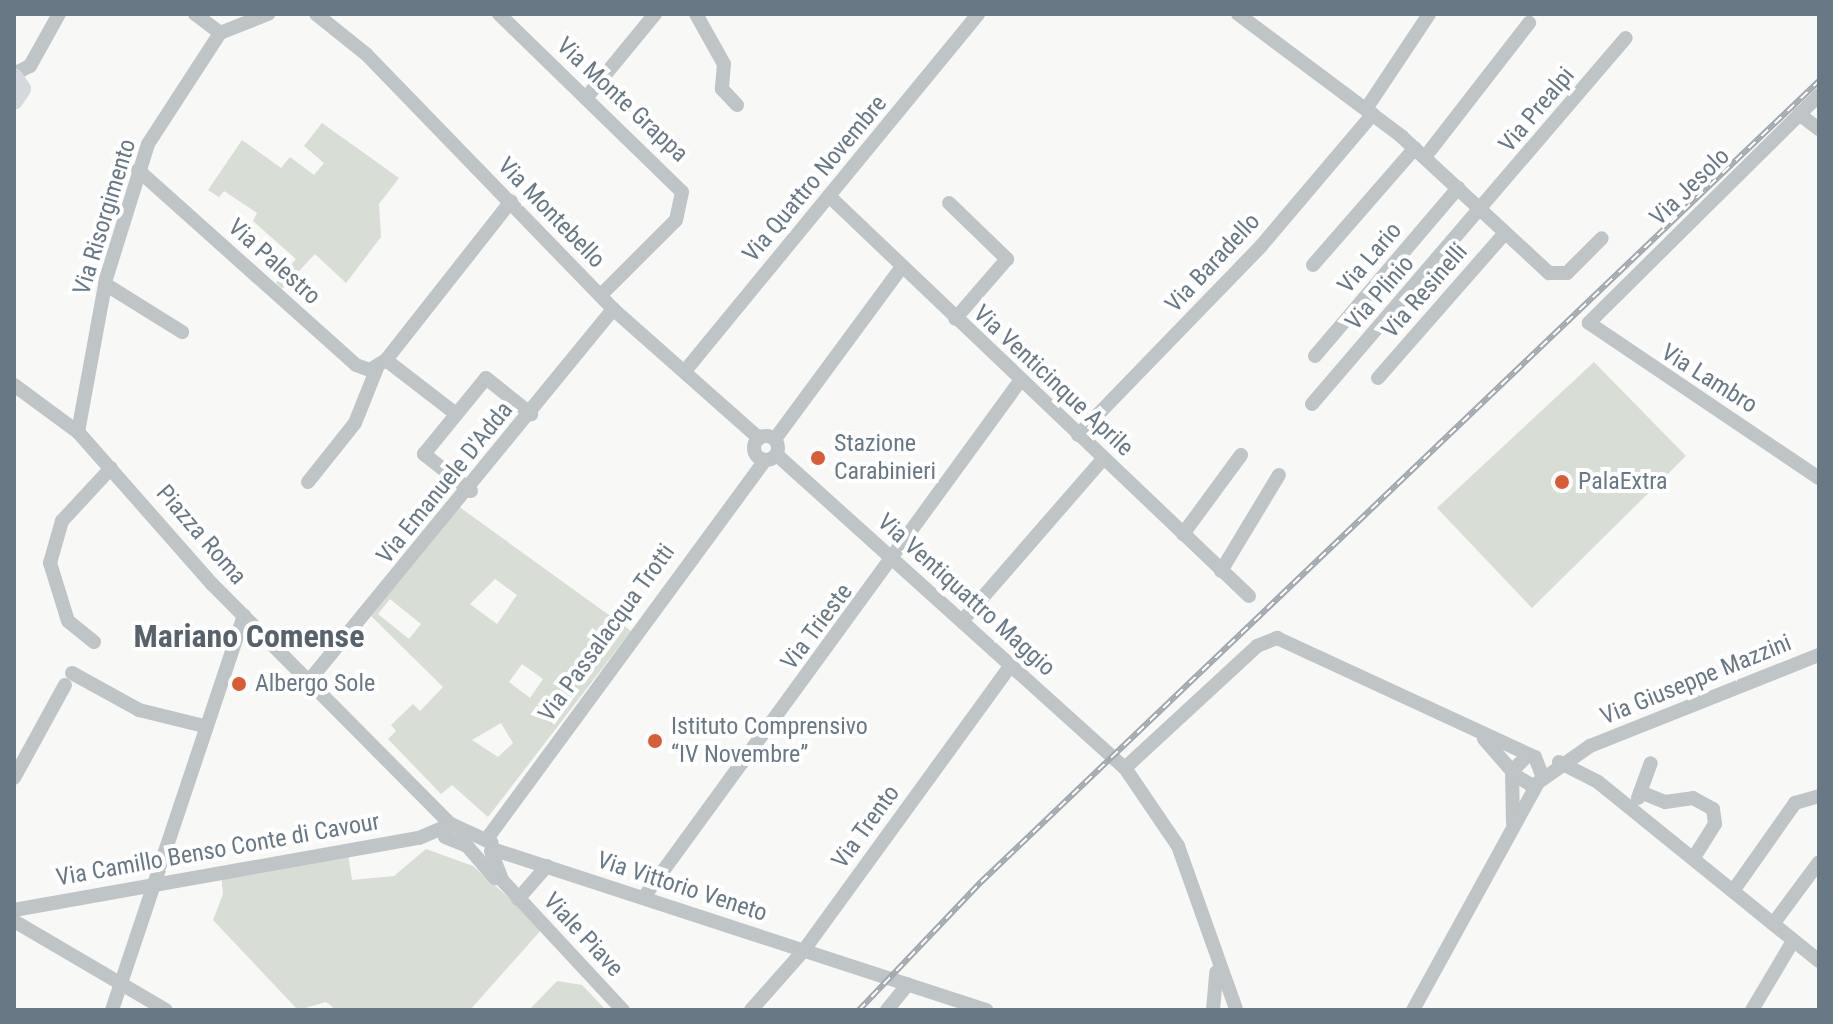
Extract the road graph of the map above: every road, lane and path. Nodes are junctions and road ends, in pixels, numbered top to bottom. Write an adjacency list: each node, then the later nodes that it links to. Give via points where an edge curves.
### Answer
1 (59, 14): 15 (street, via 30,66)
2 (195, 14): 13 (street)
3 (268, 14): 13 (street)
4 (316, 14): 27 (street, Via Montebello, via 357,45)
5 (499, 14): 17 (street, Via Monte Grappa)
6 (655, 14): 17 (street, via 617,70)
7 (696, 14): 19 (street, via 724,64 723,91)
8 (978, 14): 26 (street, Via Quattro Novembre)
9 (1238, 14): 11 (street)
10 (1429, 14): 20 (street, Via Baradello)
11 (1257, 20): 20 (street)
12 (1529, 23): 23 (street)
13 (220, 33): 24 (street, Via Risorgimento, via 160,120)
14 (1626, 38): 29 (street, Via Prealpi)
15 (14, 76): 18 (main road, via 22,89)
16 (1819, 95): 21 (street, Via Jesolo)
17 (586, 98): 35 (street, Via Monte Grappa, via 677,183 684,199 676,220)
18 (14, 101)
19 (737, 105)
20 (1369, 112): 23 (street); 50 (street, Via Baradello, via 1261,246)
21 (1799, 114): 22 (street); 37 (street, Via Jesolo)
22 (1819, 129)
23 (1420, 153): 25 (street); 32 (street)
24 (138, 170): 34 (street, Via Risorgimento); 41 (street, Via Palestro, via 356,365)
25 (1458, 188): 29 (street); 40 (street, Via Lario)
26 (829, 196): 33 (street, Via Venticinque Aprile); 42 (street, Via Quattro Novembre)
27 (511, 201): 35 (street, Via Montebello); 41 (street)
28 (949, 203): 38 (street, via 1007,259)
29 (1482, 211): 30 (street); 46 (street, Via Plinio)
30 (1505, 233): 31 (street, via 1557,275); 43 (street, Via Resinelli)
31 (1602, 238)
32 (1313, 265)
33 (901, 268): 38 (street, Via Venticinque Aprile); 52 (street)
34 (105, 284): 39 (street); 49 (street, Via Risorgimento)
35 (600, 296): 36 (street, Via Montebello)
36 (613, 309): 42 (street, Via Montebello); 48 (street, Via Emanuele D'Adda)
37 (1592, 312): 58 (street, Via Lambro, via 1593,331)
38 (955, 319): 44 (street, Via Venticinque Aprile)
39 (182, 332)
40 (1315, 356)
41 (381, 364): 47 (street, Via Palestro); 59 (street, via 355,423)
42 (685, 371): 51 (street, Via Montebello)
43 (1378, 378)
44 (1020, 381): 50 (street, Via Venticinque Aprile); 62 (street, Via Trieste)
45 (14, 385): 49 (street, Piazza Roma)
46 (1312, 404)
47 (456, 414): 48 (street, via 486,378); 60 (street, via 424,454)
48 (531, 414): 60 (street, Via Emanuele D'Adda)
49 (78, 432): 56 (street, Piazza Roma)
50 (1078, 435): 55 (street, Via Venticinque Aprile)
51 (759, 438): 52 (street); 54 (street, via 754,450)
52 (775, 439): 54 (street)
53 (1241, 455): 61 (street)
54 (771, 457): 62 (street, Via Ventiquattro Maggio); 87 (street, Via Passalacqua Trotti)
55 (1103, 459): 61 (street, Via Venticinque Aprile); 66 (street)
56 (111, 468): 65 (street, Piazza Roma); 67 (street, via 62,521 50,563 68,621)
57 (1279, 475): 63 (street)
58 (1819, 478)
59 (308, 482)
60 (471, 491): 70 (street, Via Emanuele D'Adda)
61 (1183, 534): 63 (street, Via Venticinque Aprile)
62 (895, 560): 66 (street, Via Ventiquattro Maggio); 94 (street, Via Trieste)
63 (1221, 571): 64 (street, Via Venticinque Aprile)
64 (1249, 596)
65 (244, 616): 70 (street, Piazza Roma); 71 (street)
66 (963, 620): 69 (street, Via Ventiquattro Maggio)
67 (94, 642)
68 (1819, 655): 73 (street, Via Giuseppe Mazzini)
69 (1011, 665): 77 (street, Via Ventiquattro Maggio); 99 (street, Via Trento)
70 (308, 682): 85 (street, Piazza Roma)
71 (204, 726): 79 (street, via 139,710 68,679); 91 (street)
72 (1475, 731): 74 (street); 77 (street, via 1277,638 1257,646); 78 (street)
73 (1585, 751): 74 (street, Via Giuseppe Mazzini); 75 (street, Via Giuseppe Mazzini); 81 (street)
74 (1531, 756): 78 (street); 80 (street)
75 (1559, 762): 80 (street, Via Giuseppe Mazzini); 81 (street)
76 (1651, 763): 82 (street)
77 (1125, 768): 101 (street, Via Ventiquattro Maggio, via 1178,846)
78 (1513, 773): 80 (street, via 1521,785); 86 (street)
79 (14, 778)
80 (1540, 781): 86 (street, Via Giuseppe Mazzini)
81 (1598, 782): 84 (street)
82 (1640, 792): 84 (street); 88 (street, via 1665,802 1690,798 1713,809 1715,824)
83 (1819, 796): 92 (street, via 1795,803)
84 (1634, 810): 88 (street)
85 (447, 830): 87 (street); 87 (street); 91 (street, Via Camillo Benso Conte di Cavour)
86 (1510, 838): 112 (street, Via Giuseppe Mazzini)
87 (487, 848): 90 (street, Via Vittorio Veneto); 93 (street, Viale Piave)
88 (1693, 859): 92 (street)
89 (1819, 862): 97 (street)
90 (547, 866): 93 (street); 94 (street, Via Vittorio Veneto)
91 (161, 879): 95 (street, Via Camillo Benso Conte di Cavour); 102 (street)
92 (1733, 891): 97 (street)
93 (514, 895): 106 (street, Viale Piave)
94 (644, 897): 99 (street, Via Vittorio Veneto)
95 (14, 910)
96 (14, 921): 102 (street)
97 (1773, 924): 98 (street)
98 (1793, 941): 100 (street); 113 (street)
99 (804, 950): 103 (street, Via Vittorio Veneto); 107 (street, Via Trento)
100 (1819, 961)
101 (1215, 964): 110 (street); 111 (street)
102 (127, 981): 104 (street); 105 (street)
103 (908, 984): 108 (street); 109 (street, Via Vittorio Veneto)
104 (112, 1010)
105 (166, 1010)
106 (623, 1010)
107 (751, 1010)
108 (887, 1010)
109 (986, 1010)
110 (1215, 1010): 111 (street)
111 (1236, 1010)
112 (1413, 1010)
113 (1752, 1010)

